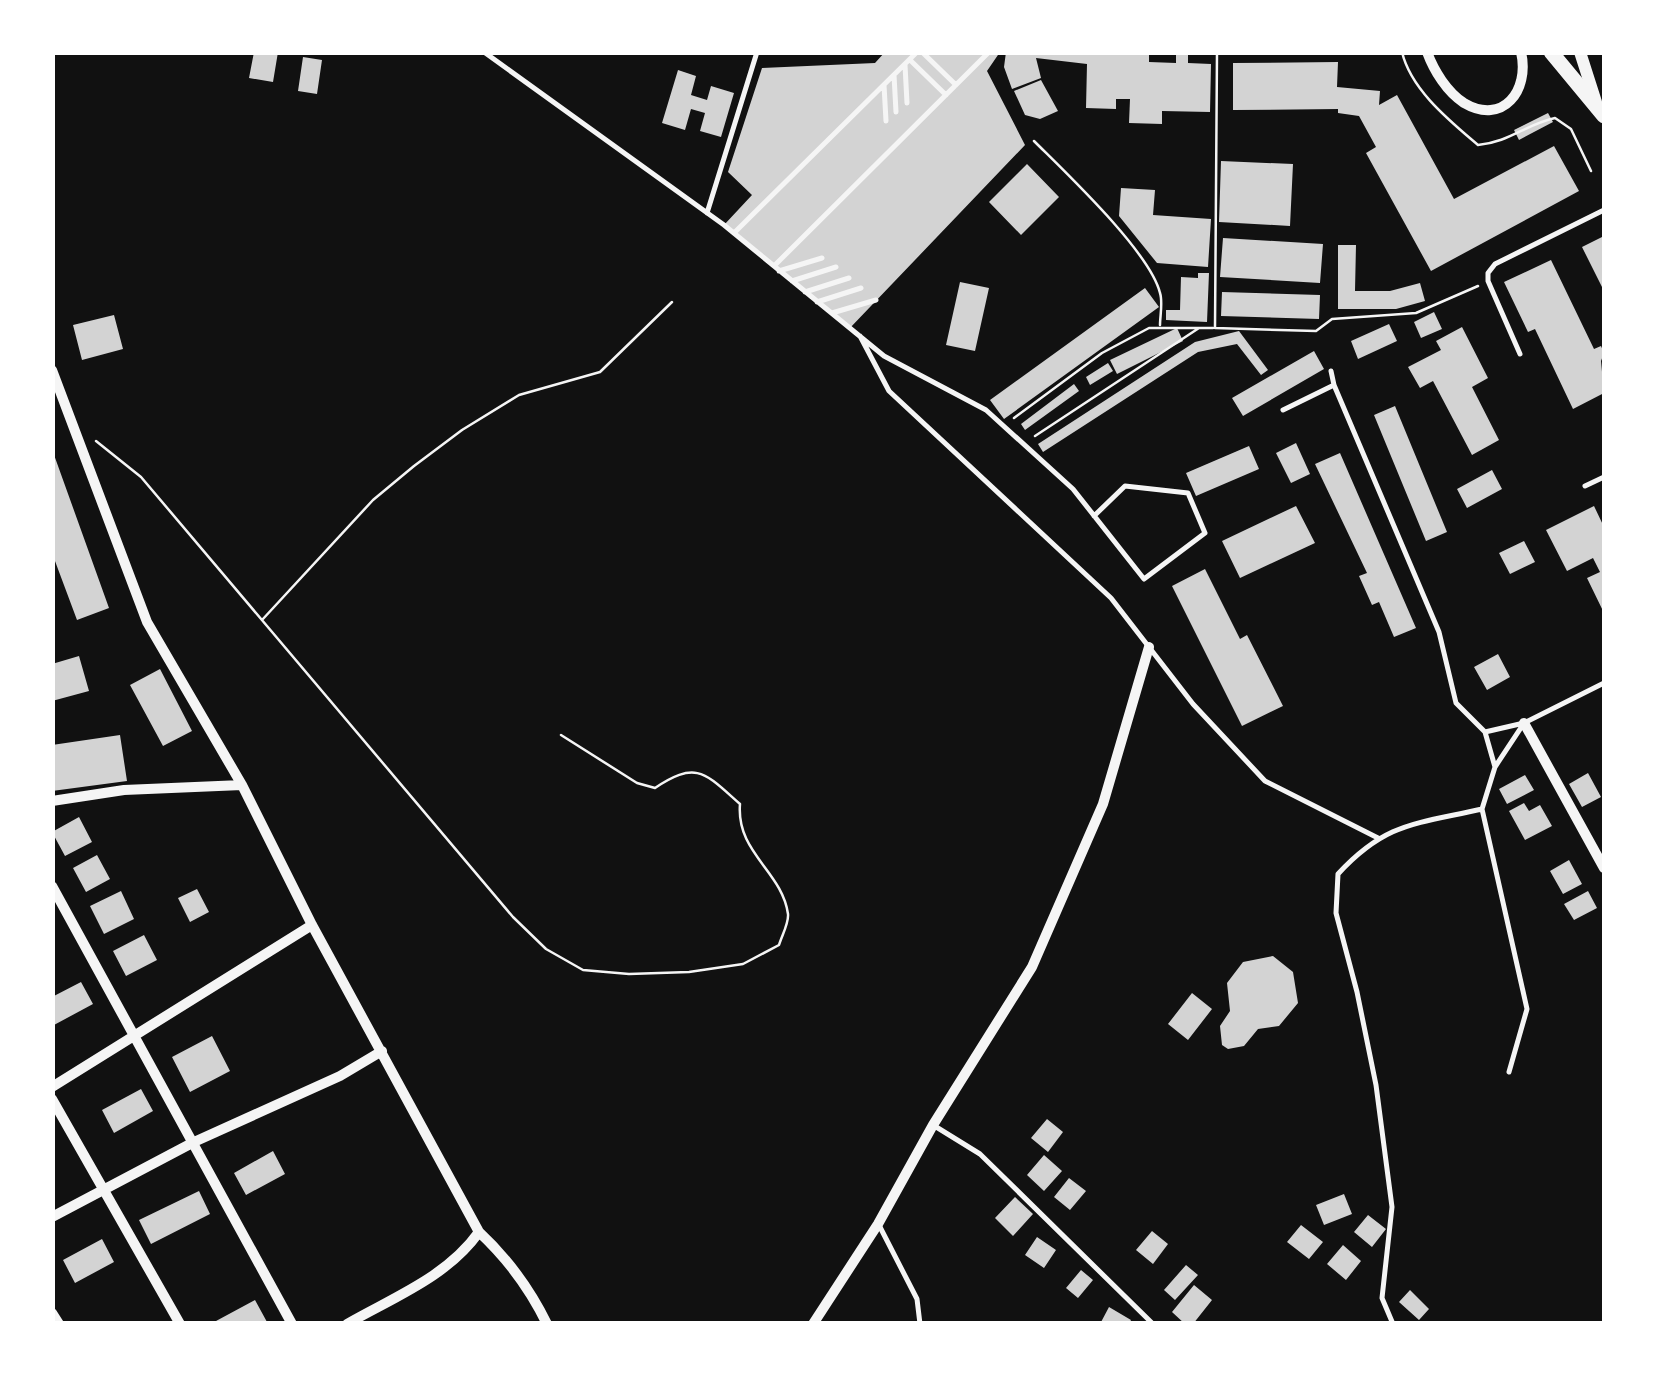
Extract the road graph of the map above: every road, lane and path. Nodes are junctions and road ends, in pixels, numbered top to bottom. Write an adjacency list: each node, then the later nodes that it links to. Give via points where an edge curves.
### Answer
1 (484, 52): 21 (lane)
2 (757, 52): 21 (lane)
3 (920, 52): 10 (lane); 13 (lane)
4 (989, 52): 13 (lane)
5 (1217, 52): 37 (path)
6 (1427, 52): 7 (street, via 1456,97 1485,109 1498,109 1523,84)
7 (1521, 52)
8 (1550, 52): 16 (main road)
9 (1580, 52): 16 (street)
10 (907, 62): 11 (lane); 14 (lane); 15 (lane)
11 (894, 75): 12 (lane); 17 (lane)
12 (884, 85): 18 (lane); 22 (lane)
13 (956, 86): 14 (lane)
14 (946, 96): 24 (lane)
15 (907, 102)
16 (1600, 110)
17 (896, 112)
18 (886, 122)
19 (1034, 141): 35 (path, via 1140,256 1160,294)
20 (1604, 210): 28 (lane, via 1495,264)
21 (708, 213): 22 (lane)
22 (734, 233): 24 (lane)
23 (822, 258): 24 (lane)
24 (777, 268): 27 (lane)
25 (836, 268): 27 (lane)
26 (849, 278): 30 (lane)
27 (792, 281): 30 (lane)
28 (1488, 281): 37 (path, via 1416,313 1332,319 1316,331); 39 (lane)
29 (862, 288): 33 (lane)
30 (805, 292): 33 (lane)
31 (876, 300): 34 (lane)
32 (672, 302): 50 (path, via 600,372 519,395 414,466 373,500)
33 (817, 302): 34 (lane)
34 (832, 314): 38 (lane)
35 (1160, 327): 36 (path); 45 (path, via 1102,353)
36 (1200, 327): 37 (path); 46 (path)
37 (1215, 328)
38 (860, 336): 45 (lane); 51 (lane, via 889,392 1110,598)
39 (1520, 354)
40 (52, 370): 44 (street)
41 (1332, 371): 42 (lane)
42 (1334, 385): 43 (lane); 54 (lane, via 1439,632 1456,703)
43 (1284, 410)
44 (71, 422): 50 (path, via 141,477); 57 (street, via 147,622)
45 (1004, 426): 46 (lane)
46 (1023, 444): 49 (lane)
47 (1604, 477): 48 (lane)
48 (1585, 486)
49 (1094, 516): 49 (lane, via 1144,578 1205,532 1188,493 1125,486)
50 (262, 620): 55 (path, via 546,950 583,970 630,974 744,964 779,945 789,917 780,888 738,822 740,804 700,772 681,771 655,788 636,783)
51 (1149, 648): 60 (lane, via 1265,781); 69 (street, via 1103,804 1032,967)
52 (1604, 682): 53 (lane)
53 (1524, 723): 54 (lane); 56 (lane); 61 (street)
54 (1485, 732): 56 (lane)
55 (561, 734)
56 (1495, 767): 59 (lane)
57 (242, 785): 58 (street); 63 (street)
58 (52, 801)
59 (1482, 810): 60 (lane, via 1394,828); 66 (lane, via 1527,1009)
60 (1378, 838): 84 (lane, via 1338,874 1336,912 1376,1085 1392,1207 1382,1298)
61 (1604, 868)
62 (52, 886): 64 (street)
63 (312, 925): 64 (street); 65 (street)
64 (135, 1035): 67 (street); 70 (street)
65 (382, 1051): 70 (street); 74 (street)
66 (1509, 1072)
67 (52, 1088)
68 (52, 1099): 71 (street)
69 (934, 1125): 73 (street); 83 (lane, via 980,1154)
70 (194, 1142): 71 (street); 78 (street)
71 (104, 1190): 72 (street); 77 (street)
72 (52, 1217)
73 (878, 1224): 81 (street); 82 (lane, via 917,1298)
74 (479, 1232): 79 (street, via 447,1268); 80 (street, via 507,1258)
75 (52, 1313): 76 (street)
76 (58, 1324)
77 (180, 1324)
78 (292, 1324)
79 (347, 1324)
80 (547, 1324)
81 (813, 1324)
82 (920, 1324)
83 (1154, 1324)
84 (1394, 1324)

